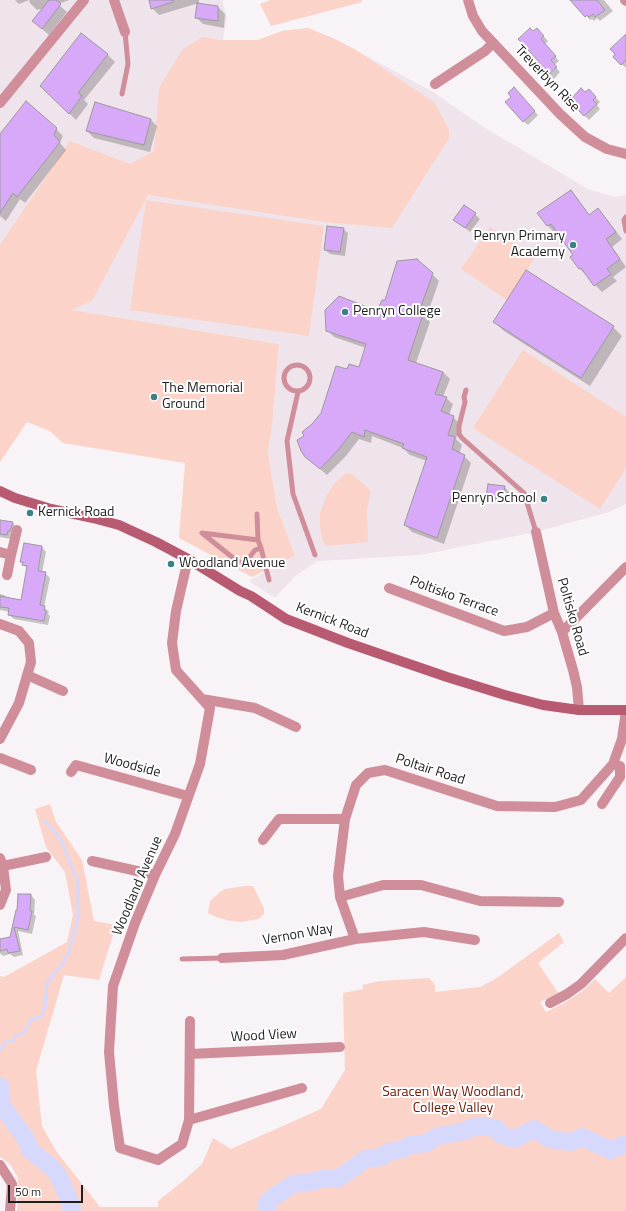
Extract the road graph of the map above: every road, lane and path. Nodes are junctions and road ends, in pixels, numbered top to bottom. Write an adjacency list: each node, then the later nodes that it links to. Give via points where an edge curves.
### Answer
1 (84, 0): 8 (street)
2 (114, 0): 4 (street)
3 (468, 0): 5 (street, Treverbyn Rise, via 473,16)
4 (125, 32): 7 (lane, via 128,64)
5 (493, 43): 6 (street); 9 (street, Treverbyn Rise, via 585,137 607,149)
6 (435, 84)
7 (122, 94)
8 (0, 103)
9 (626, 154)
10 (626, 217): 11 (lane)
11 (626, 231)
12 (466, 390): 17 (lane, via 459,434 524,493)
13 (298, 392): 13 (lane, via 289,389 284,379 285,372 295,364 308,369 310,375 310,382 306,388); 22 (lane, via 287,441 293,494)
14 (0, 491): 23 (street, Kernick Road, via 50,509 119,525)
15 (257, 514): 18 (lane)
16 (16, 530): 21 (street)
17 (536, 532): 28 (street, Poltisko Road)
18 (258, 540): 19 (lane); 19 (lane, via 202,533 242,564 255,550)
19 (261, 548): 26 (lane)
20 (0, 552): 21 (street)
21 (11, 555): 25 (street)
22 (315, 555)
23 (188, 559): 33 (street, Woodland Avenue, via 176,611 172,643 176,670); 34 (street, Kernick Road, via 286,619 348,643 505,695 543,705)
24 (626, 567): 30 (street)
25 (7, 575)
26 (269, 580)
27 (389, 588): 28 (street, Poltisko Terrace, via 504,631 527,627)
28 (554, 613): 30 (street, Poltisko Road)
29 (0, 624): 31 (street, via 19,630 29,643 31,662)
30 (562, 632): 34 (street, Poltisko Road, via 576,681)
31 (28, 675): 32 (street); 37 (street, via 19,703)
32 (63, 691)
33 (202, 699): 36 (street, via 255,708); 42 (street, Woodland Avenue, via 210,708 200,764)
34 (579, 710): 35 (street, Kernick Road)
35 (626, 711): 39 (street, Poltair Road, via 622,739)
36 (296, 727)
37 (0, 739)
38 (0, 758): 40 (street)
39 (613, 764): 43 (street, via 620,766 620,777); 44 (street, Poltair Road, via 580,800 555,807 497,806 385,770 368,773 356,785)
40 (32, 770)
41 (71, 772): 42 (street, Woodside, via 76,765)
42 (188, 796): 49 (street, Woodland Avenue, via 175,834)
43 (602, 804)
44 (345, 820): 45 (street, via 279,819); 50 (street, Poltair Road, via 338,876)
45 (263, 840)
46 (46, 857): 48 (street)
47 (92, 861): 49 (street)
48 (2, 862): 52 (street, via 6,890)
49 (155, 875): 63 (street, Woodland Avenue, via 113,986 109,1052 120,1148 158,1160 182,1144)
50 (340, 897): 51 (street, via 383,885 420,885 480,901); 54 (street, Poltair Road)
51 (559, 902)
52 (0, 905)
53 (626, 938): 58 (street, via 581,984)
54 (355, 939): 55 (street, via 424,932); 57 (street, Vernon Way, via 283,955)
55 (475, 940)
56 (182, 958): 57 (lane)
57 (222, 958)
58 (550, 1003)
59 (190, 1021): 61 (street, Woodland Avenue)
60 (340, 1047): 61 (street, Wood View)
61 (190, 1054): 63 (street, Woodland Avenue)
62 (302, 1088): 63 (street)
63 (189, 1120)
64 (0, 1165): 65 (street, via 12,1184)
65 (10, 1211)

